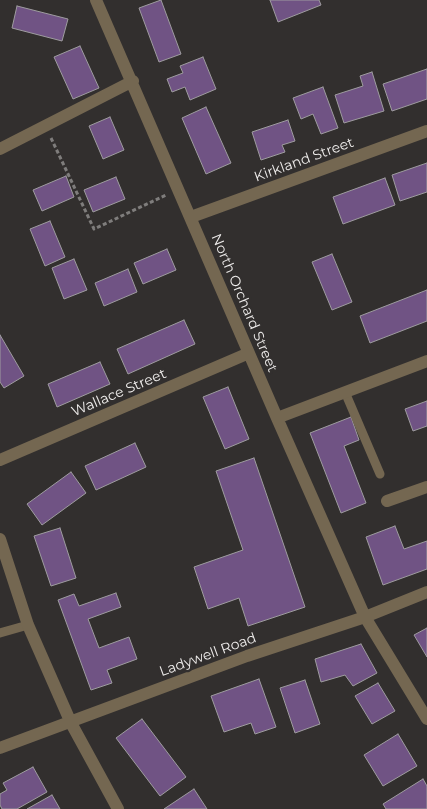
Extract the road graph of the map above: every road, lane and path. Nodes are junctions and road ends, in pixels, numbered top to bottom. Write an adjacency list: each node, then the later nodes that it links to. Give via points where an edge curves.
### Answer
1 (96, 0): 2 (street, North Orchard Street)
2 (133, 81): 3 (street); 6 (street, North Orchard Street)
3 (46, 126): 5 (street); 6 (path, via 94,229)
4 (427, 131): 7 (street, Kirkland Street)
5 (0, 149)
6 (179, 189): 7 (street, North Orchard Street)
7 (191, 217): 8 (street, North Orchard Street)
8 (249, 353): 11 (street, North Orchard Street); 12 (street, Wallace Street)
9 (427, 361): 10 (street)
10 (345, 392): 11 (street); 13 (lane)
11 (277, 418): 18 (street, North Orchard Street)
12 (0, 460)
13 (380, 474)
14 (427, 487): 15 (street)
15 (388, 501)
16 (0, 539): 19 (street)
17 (427, 592): 18 (street, Ladywell Road)
18 (365, 617): 21 (street, North Orchard Street); 22 (street, Ladywell Road, via 247,656)
19 (28, 625): 20 (lane); 22 (street)
20 (0, 633)
21 (427, 719)
22 (71, 723): 23 (street, Ladywell Road); 24 (street)
23 (0, 748)
24 (118, 809)

